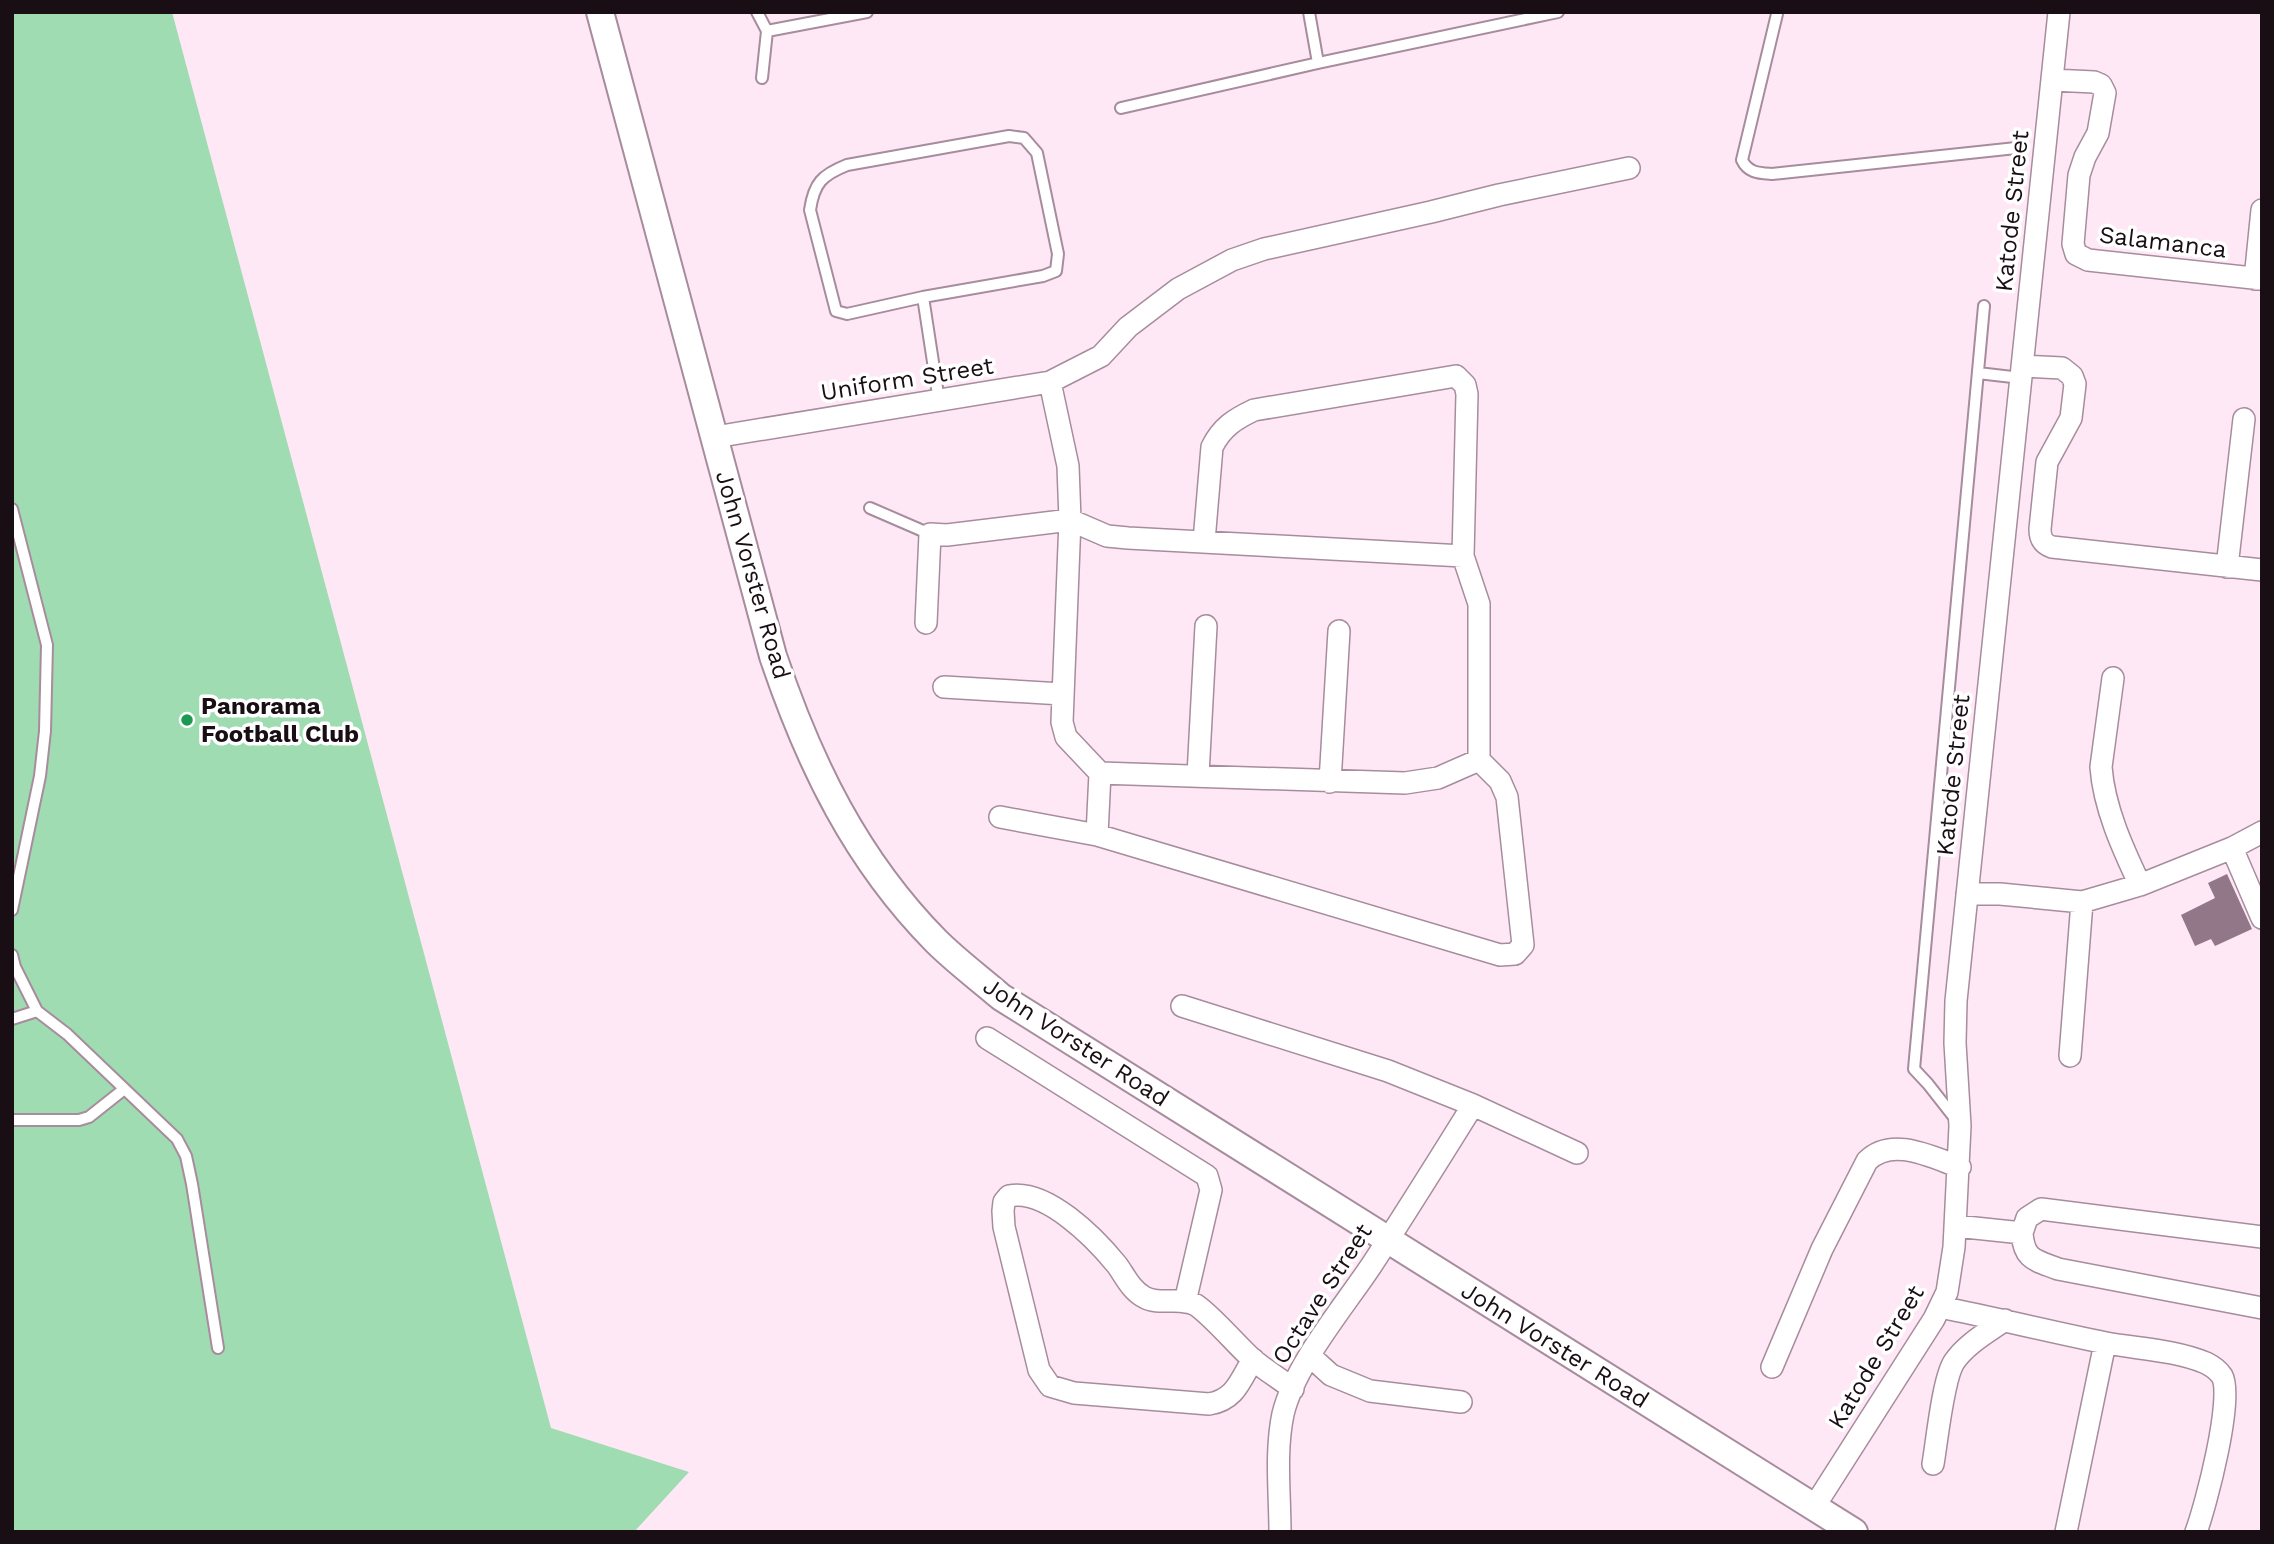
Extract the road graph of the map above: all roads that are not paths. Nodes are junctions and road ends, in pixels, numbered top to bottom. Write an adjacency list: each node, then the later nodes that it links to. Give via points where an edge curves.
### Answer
1 (600, 12): 25 (street, John Vorster Road)
2 (757, 12): 9 (lane)
3 (867, 12): 9 (lane)
4 (1558, 12): 7 (lane)
5 (2059, 12): 12 (street, Katode Street)
6 (1780, 13): 14 (lane, via 1742,160 1753,172 1772,174)
7 (1541, 14): 10 (lane)
8 (1310, 18): 10 (lane)
9 (766, 31): 11 (lane)
10 (1318, 63): 13 (lane)
11 (762, 78)
12 (2052, 80): 17 (street, Salamanca, via 2094,82 2105,93 2098,133 2079,175 2076,254 2088,260); 20 (street, Katode Street)
13 (1121, 108)
14 (2016, 148)
15 (1629, 167): 22 (street, Uniform Street, via 1232,260 1178,289 1128,327 1101,356)
16 (2262, 210): 17 (street)
17 (2258, 279)
18 (923, 297): 18 (lane, via 1056,271 1058,254 1037,153 1024,138 1000,137 847,165 818,184 810,209 836,311 847,314); 23 (lane)
19 (1984, 306): 21 (lane)
20 (2021, 372): 21 (lane); 32 (street, via 2062,369 2075,384 2071,418 2047,462 2040,530 2045,543); 49 (street, Katode Street)
21 (1978, 373): 63 (lane, via 1914,1069)
22 (1050, 382): 23 (street, Uniform Street); 28 (street, via 1068,466)
23 (939, 401): 25 (street, Uniform Street)
24 (2244, 419): 32 (street)
25 (715, 438): 69 (street, John Vorster Road, via 754,591 798,726 854,839 892,891 934,939 1001,997)
26 (870, 508): 29 (lane)
27 (12, 509): 51 (lane, via 47,645 46,731)
28 (1070, 520): 29 (street); 30 (street, via 1107,536); 39 (street)
29 (930, 534): 34 (street)
30 (1204, 541): 31 (street); 31 (street, via 1212,447 1233,420 1254,410 1456,376 1467,394)
31 (1462, 556): 40 (street, via 1479,604)
32 (2227, 567): 33 (street)
33 (2262, 570)
34 (926, 623)
35 (1206, 626): 42 (street)
36 (1339, 631): 43 (street)
37 (2113, 678): 48 (street, via 2102,782)
38 (944, 687): 39 (street)
39 (1062, 694): 41 (street, via 1066,737)
40 (1479, 760): 43 (street, via 1422,782); 46 (street, via 1500,780 1507,797 1524,940 1516,954 1500,955)
41 (1100, 773): 42 (street); 46 (street)
42 (1198, 775): 43 (street)
43 (1330, 782)
44 (1000, 817): 46 (street)
45 (2262, 832): 47 (street)
46 (1097, 835)
47 (2232, 848): 48 (street); 52 (street)
48 (2140, 885): 50 (street)
49 (1967, 894): 50 (street); 63 (street, Katode Street, via 1955,1023)
50 (2082, 902): 59 (street)
51 (12, 910)
52 (2262, 918)
53 (12, 955): 54 (lane)
54 (14, 967): 56 (lane)
55 (1182, 1006): 61 (street, via 1388,1071)
56 (37, 1011): 57 (lane); 60 (lane)
57 (12, 1019)
58 (987, 1038): 70 (street, via 1207,1176 1211,1190)
59 (2070, 1056)
60 (123, 1090): 62 (lane, via 79,1120); 75 (lane, via 177,1139 186,1156)
61 (1473, 1105): 64 (street); 69 (street, Octave Street)
62 (12, 1120)
63 (1960, 1126): 65 (street, Katode Street)
64 (1577, 1153)
65 (1960, 1167): 66 (street, Katode Street); 78 (street, via 1894,1148 1876,1152 1867,1161 1822,1249)
66 (1955, 1226): 67 (street); 71 (street, Katode Street, via 1951,1272)
67 (2022, 1233): 68 (street, via 2027,1218 2041,1209); 72 (street, via 2026,1253 2058,1269)
68 (2262, 1237)
69 (1387, 1241): 76 (street, Octave Street); 82 (street, John Vorster Road)
70 (1185, 1302): 77 (street, via 1202,1310); 77 (street, via 1154,1301 1140,1294 1116,1264 1057,1208 1018,1194 1004,1202 1004,1227 1039,1370 1050,1386 1074,1393 1209,1404 1232,1394)
71 (1940, 1307): 73 (street); 82 (street, Katode Street)
72 (2262, 1308)
73 (2005, 1320): 74 (street); 81 (street, via 1954,1362)
74 (2105, 1343): 85 (street); 86 (street, via 2207,1363 2224,1379 2222,1423)
75 (218, 1348)
76 (1310, 1356): 79 (street, Octave Street); 80 (street, via 1331,1375 1370,1391)
77 (1253, 1359): 79 (street)
78 (1772, 1367)
79 (1293, 1388): 83 (street, Octave Street, via 1280,1435)
80 (1461, 1402)
81 (1933, 1464)
82 (1814, 1507): 84 (street, John Vorster Road)
83 (1280, 1532)
84 (1854, 1532)
85 (2066, 1532)
86 (2196, 1532)

